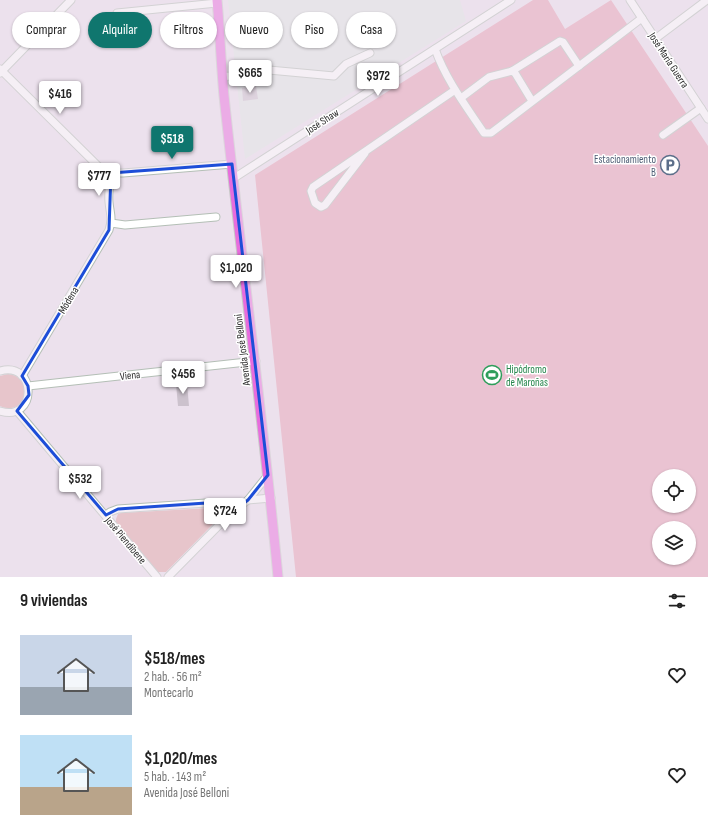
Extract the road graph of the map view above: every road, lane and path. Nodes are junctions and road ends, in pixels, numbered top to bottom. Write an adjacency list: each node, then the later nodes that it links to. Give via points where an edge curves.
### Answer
1 (72, 0): 12 (street)
2 (511, 0): 9 (street, José Shaw)
3 (630, 0): 7 (street, José María Guerra)
4 (707, 0): 8 (street)
5 (217, 2): 6 (street); 14 (main road, Avenida José Belloni)
6 (126, 12)
7 (642, 18): 8 (street, José María Guerra); 11 (street)
8 (655, 39): 18 (street, José María Guerra)
9 (435, 49): 15 (street); 24 (street, José Shaw)
10 (370, 53): 14 (street, via 346,64 334,76 269,70)
11 (579, 66): 13 (street, via 560,41); 17 (street)
12 (1, 71): 23 (street, via 100,168)
13 (512, 71): 16 (street, via 489,76); 17 (street)
14 (223, 77): 22 (main road, Avenida José Belloni)
15 (455, 90): 16 (street); 21 (street)
16 (461, 98): 17 (street, via 487,134)
17 (532, 102)
18 (701, 108): 19 (street, José María Guerra); 20 (street)
19 (708, 120)
20 (663, 135)
21 (365, 153): 21 (street, via 326,205 321,207 315,204 311,191 313,187)
22 (232, 164): 23 (street); 24 (main road, Avenida José Belloni)
23 (111, 173): 26 (street)
24 (234, 178): 27 (main road, Avenida José Belloni)
25 (216, 217): 26 (street, via 125,225)
26 (111, 223): 29 (street, Módena)
27 (256, 361): 30 (street, Viena); 33 (main road, Avenida José Belloni)
28 (0, 371): 29 (street, via 12,370)
29 (22, 376): 30 (street)
30 (28, 386): 31 (street, via 27,400)
31 (17, 411): 32 (street); 37 (street, José Piendibene)
32 (0, 413)
33 (268, 476): 34 (main road, Avenida José Belloni); 35 (street)
34 (271, 498): 35 (street); 40 (main road, Avenida José Belloni)
35 (248, 500): 36 (street)
36 (232, 512): 37 (street, via 206,503 118,509); 39 (street)
37 (106, 515): 38 (street, José Piendibene)
38 (157, 577)
39 (168, 577)
40 (278, 577)

